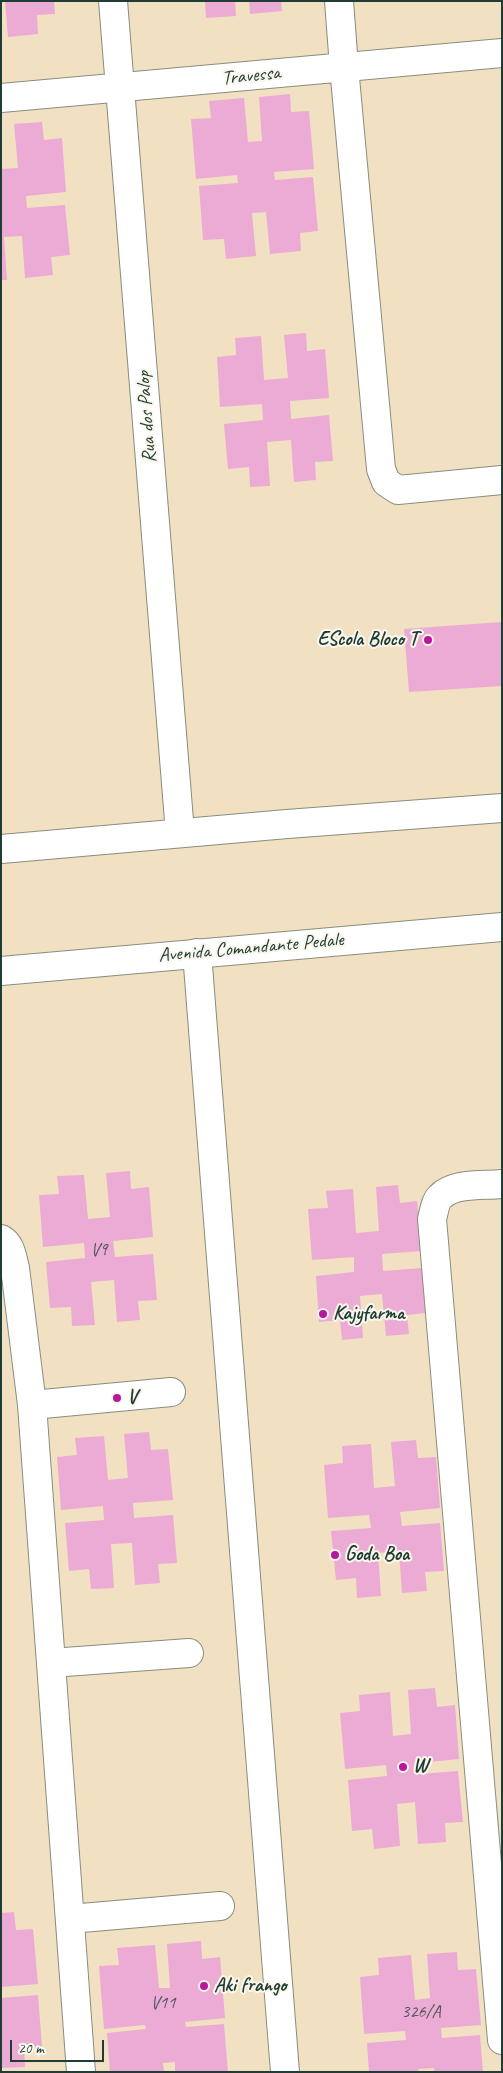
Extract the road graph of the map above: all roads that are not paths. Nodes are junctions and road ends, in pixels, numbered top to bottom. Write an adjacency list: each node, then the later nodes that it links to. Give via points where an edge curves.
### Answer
1 (113, 1): 5 (street, Rua dos Palop)
2 (339, 1): 4 (street)
3 (502, 53): 4 (street, Travessa)
4 (344, 67): 5 (street, Travessa); 7 (street, via 381,468 386,482 398,490)
5 (120, 89): 6 (street, Travessa); 9 (street, Rua dos Palop)
6 (1, 98)
7 (502, 480)
8 (502, 808): 9 (street)
9 (180, 833): 10 (street)
10 (1, 849)
11 (502, 927): 12 (street, Avenida Comandante Pedale)
12 (197, 953): 13 (street, Avenida Comandante Pedale); 24 (street)
13 (1, 971)
14 (502, 1184): 22 (street, via 458,1187 447,1192 440,1197 432,1219)
15 (1, 1239): 17 (street, via 11,1252 15,1268)
16 (171, 1392): 17 (street)
17 (32, 1405): 19 (street)
18 (189, 1653): 19 (street)
19 (51, 1663): 21 (street)
20 (220, 1906): 21 (street)
21 (70, 1919): 23 (street)
22 (502, 2040)
23 (82, 2072)
24 (285, 2072)

